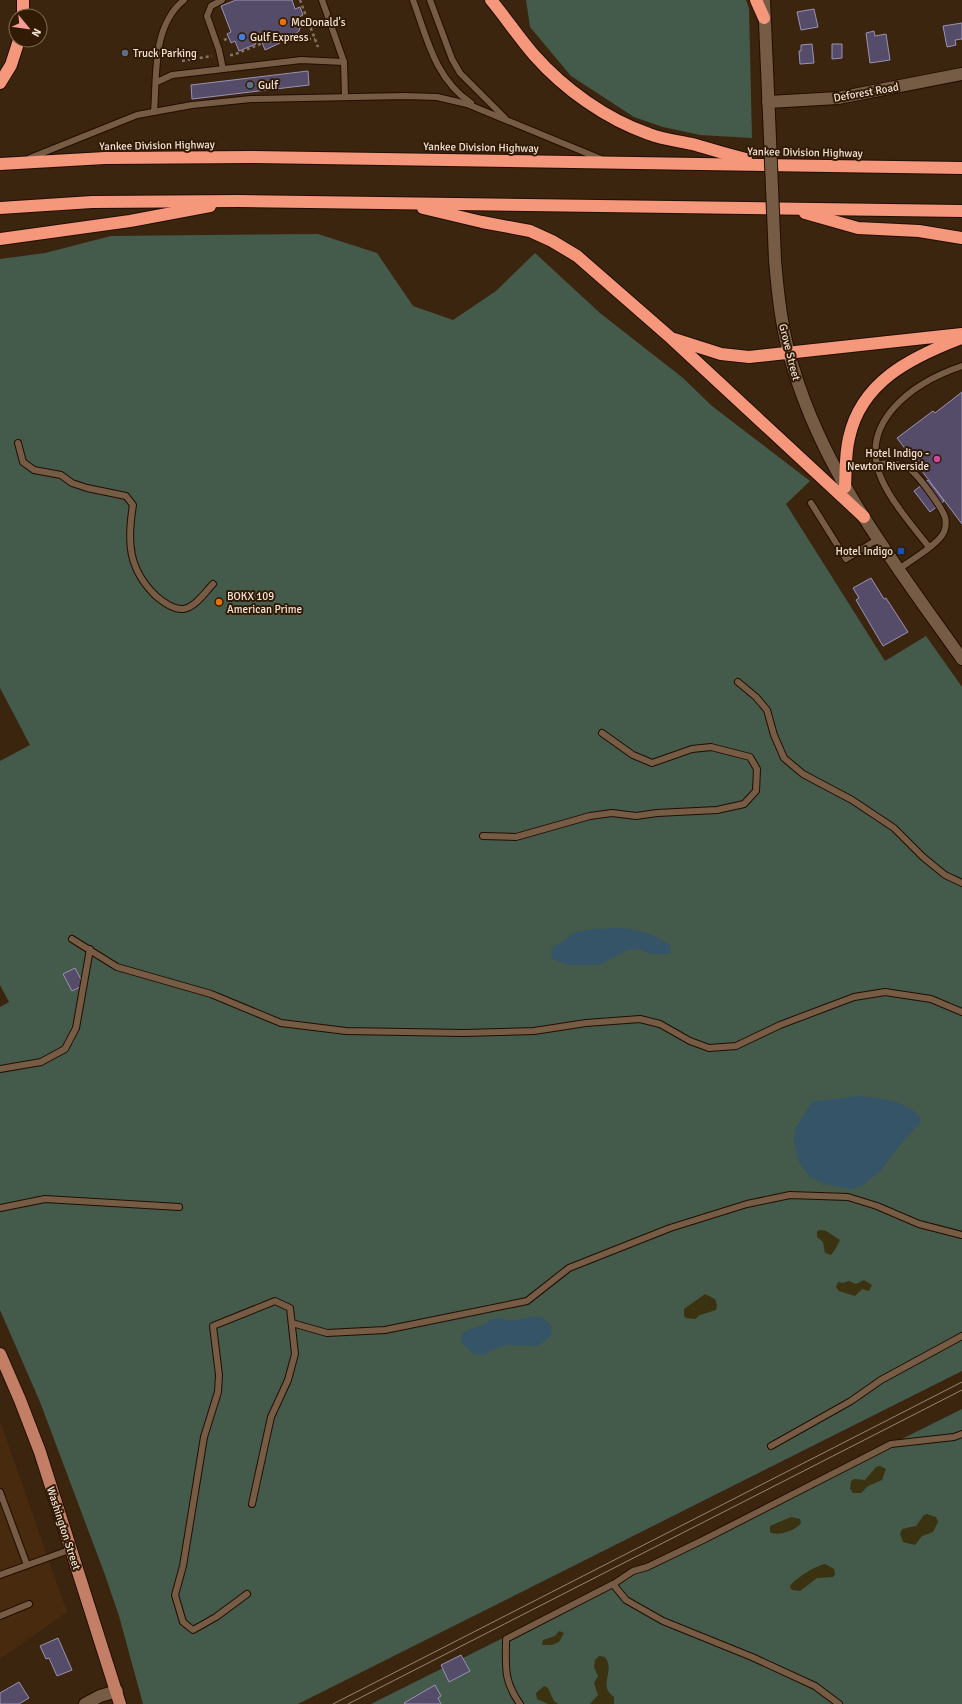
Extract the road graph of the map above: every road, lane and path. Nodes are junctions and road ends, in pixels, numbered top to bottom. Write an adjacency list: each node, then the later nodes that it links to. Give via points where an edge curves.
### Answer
1 (184, 0): 26 (lane, via 169,17 163,30)
2 (222, 0): 24 (lane, via 211,6 207,16)
3 (300, 0): 15 (path)
4 (322, 0): 23 (lane)
5 (413, 0): 30 (lane, via 443,76 457,92)
6 (430, 0): 32 (lane, via 460,73)
7 (491, 0): 11 (highway)
8 (503, 0): 11 (highway)
9 (756, 0): 12 (highway)
10 (764, 0): 12 (main road, Grove Street)
11 (504, 17): 36 (highway, via 552,74 608,115 656,137)
12 (764, 18): 29 (main road, Grove Street)
13 (221, 33): 17 (path)
14 (278, 39): 15 (path)
15 (315, 40): 18 (path)
16 (262, 43): 20 (path, via 233,55)
17 (225, 46)
18 (318, 47)
19 (16, 48): 27 (highway, via 11,65)
20 (227, 52)
21 (213, 56): 22 (path)
22 (182, 61)
23 (344, 62): 24 (lane, via 301,60); 28 (lane)
24 (223, 69): 26 (lane, via 167,76)
25 (962, 74): 29 (main road, Deforest Road, via 838,98)
26 (156, 82): 31 (lane)
27 (0, 83)
28 (346, 96): 30 (lane, via 437,97); 31 (lane, via 251,99)
29 (768, 102): 48 (main road, Grove Street, bridge, via 775,260 779,305)
30 (480, 109): 32 (lane)
31 (154, 112): 34 (lane, via 119,122)
32 (508, 121): 33 (lane)
33 (606, 161): 34 (highway, Yankee Division Highway, via 189,157); 36 (highway, Yankee Division Highway)
34 (18, 163): 35 (highway, Yankee Division Highway)
35 (0, 164)
36 (764, 164): 37 (highway, Yankee Division Highway)
37 (962, 168)
38 (239, 200): 39 (highway); 40 (highway, via 92,202); 44 (highway, via 130,221)
39 (403, 203): 41 (highway); 46 (highway, via 524,230 544,237 584,261)
40 (0, 208)
41 (789, 208): 42 (highway); 43 (highway, via 858,228 912,230)
42 (962, 211)
43 (962, 238)
44 (0, 239)
45 (962, 334): 48 (highway)
46 (671, 338): 48 (highway, via 730,356); 54 (highway)
47 (962, 338): 52 (highway, via 907,362 880,381 869,394 859,409 851,429)
48 (789, 354): 52 (main road, Grove Street, via 813,423)
49 (961, 368): 51 (lane, via 913,390 892,408 878,437)
50 (18, 443): 58 (lane, via 23,462 34,470 61,475 72,483 87,488 126,496 133,505 129,530 133,559 143,583 165,604 182,609 191,606)
51 (877, 465): 56 (lane, via 885,486); 56 (lane, via 888,463 908,468 942,510 946,520 945,529 941,538)
52 (845, 487): 54 (main road, Grove Street)
53 (811, 503): 55 (lane, via 846,559)
54 (864, 517): 55 (main road, Grove Street)
55 (878, 539): 57 (main road, Grove Street)
56 (929, 547): 57 (lane)
57 (899, 569): 59 (main road, Grove Street)
58 (213, 584)
59 (962, 659)
60 (738, 682): 63 (lane, via 767,710 784,758 803,774 852,800 894,828 945,875)
61 (602, 733): 62 (lane, via 633,754 652,763 692,749 711,747 750,757 757,769 756,791 744,804 717,810 636,816 612,813 590,816 516,837)
62 (483, 836)
63 (962, 883)
64 (72, 939): 65 (lane)
65 (90, 949): 66 (lane, via 117,967 211,994 281,1023 346,1031 534,1031 640,1020 660,1024 690,1041 710,1048 736,1046 780,1025 854,997 885,992 931,999); 67 (lane, via 76,1028 65,1049 42,1062)
66 (962, 1012)
67 (0, 1069)
68 (179, 1207): 69 (lane, via 45,1199)
69 (0, 1208)
70 (962, 1235): 71 (lane, via 919,1224 848,1197 790,1195 747,1204 670,1228 576,1265 546,1284 527,1301 385,1330 327,1333)
71 (292, 1323): 77 (lane, via 295,1354 288,1380 271,1416); 82 (lane, via 290,1308 275,1301 213,1326 219,1375 218,1392 204,1437 175,1595 183,1622 193,1630)
72 (962, 1336): 75 (lane, via 881,1380 851,1401)
73 (0, 1354): 78 (main road, Washington Street, via 30,1425)
74 (962, 1434): 81 (lane, via 891,1444 647,1568 633,1572)
75 (771, 1446)
76 (0, 1492): 79 (lane)
77 (252, 1504)
78 (72, 1549): 79 (lane); 85 (main road, Washington Street)
79 (27, 1565): 80 (lane)
80 (0, 1575)
81 (612, 1585): 88 (lane, via 506,1639 506,1675 511,1691); 89 (lane, via 626,1600 663,1620 815,1686)
82 (248, 1594)
83 (29, 1604): 84 (lane)
84 (0, 1616)
85 (117, 1690): 86 (main road); 87 (main road, Washington Street)
86 (85, 1704)
87 (120, 1704)
88 (520, 1704)
89 (839, 1704)

